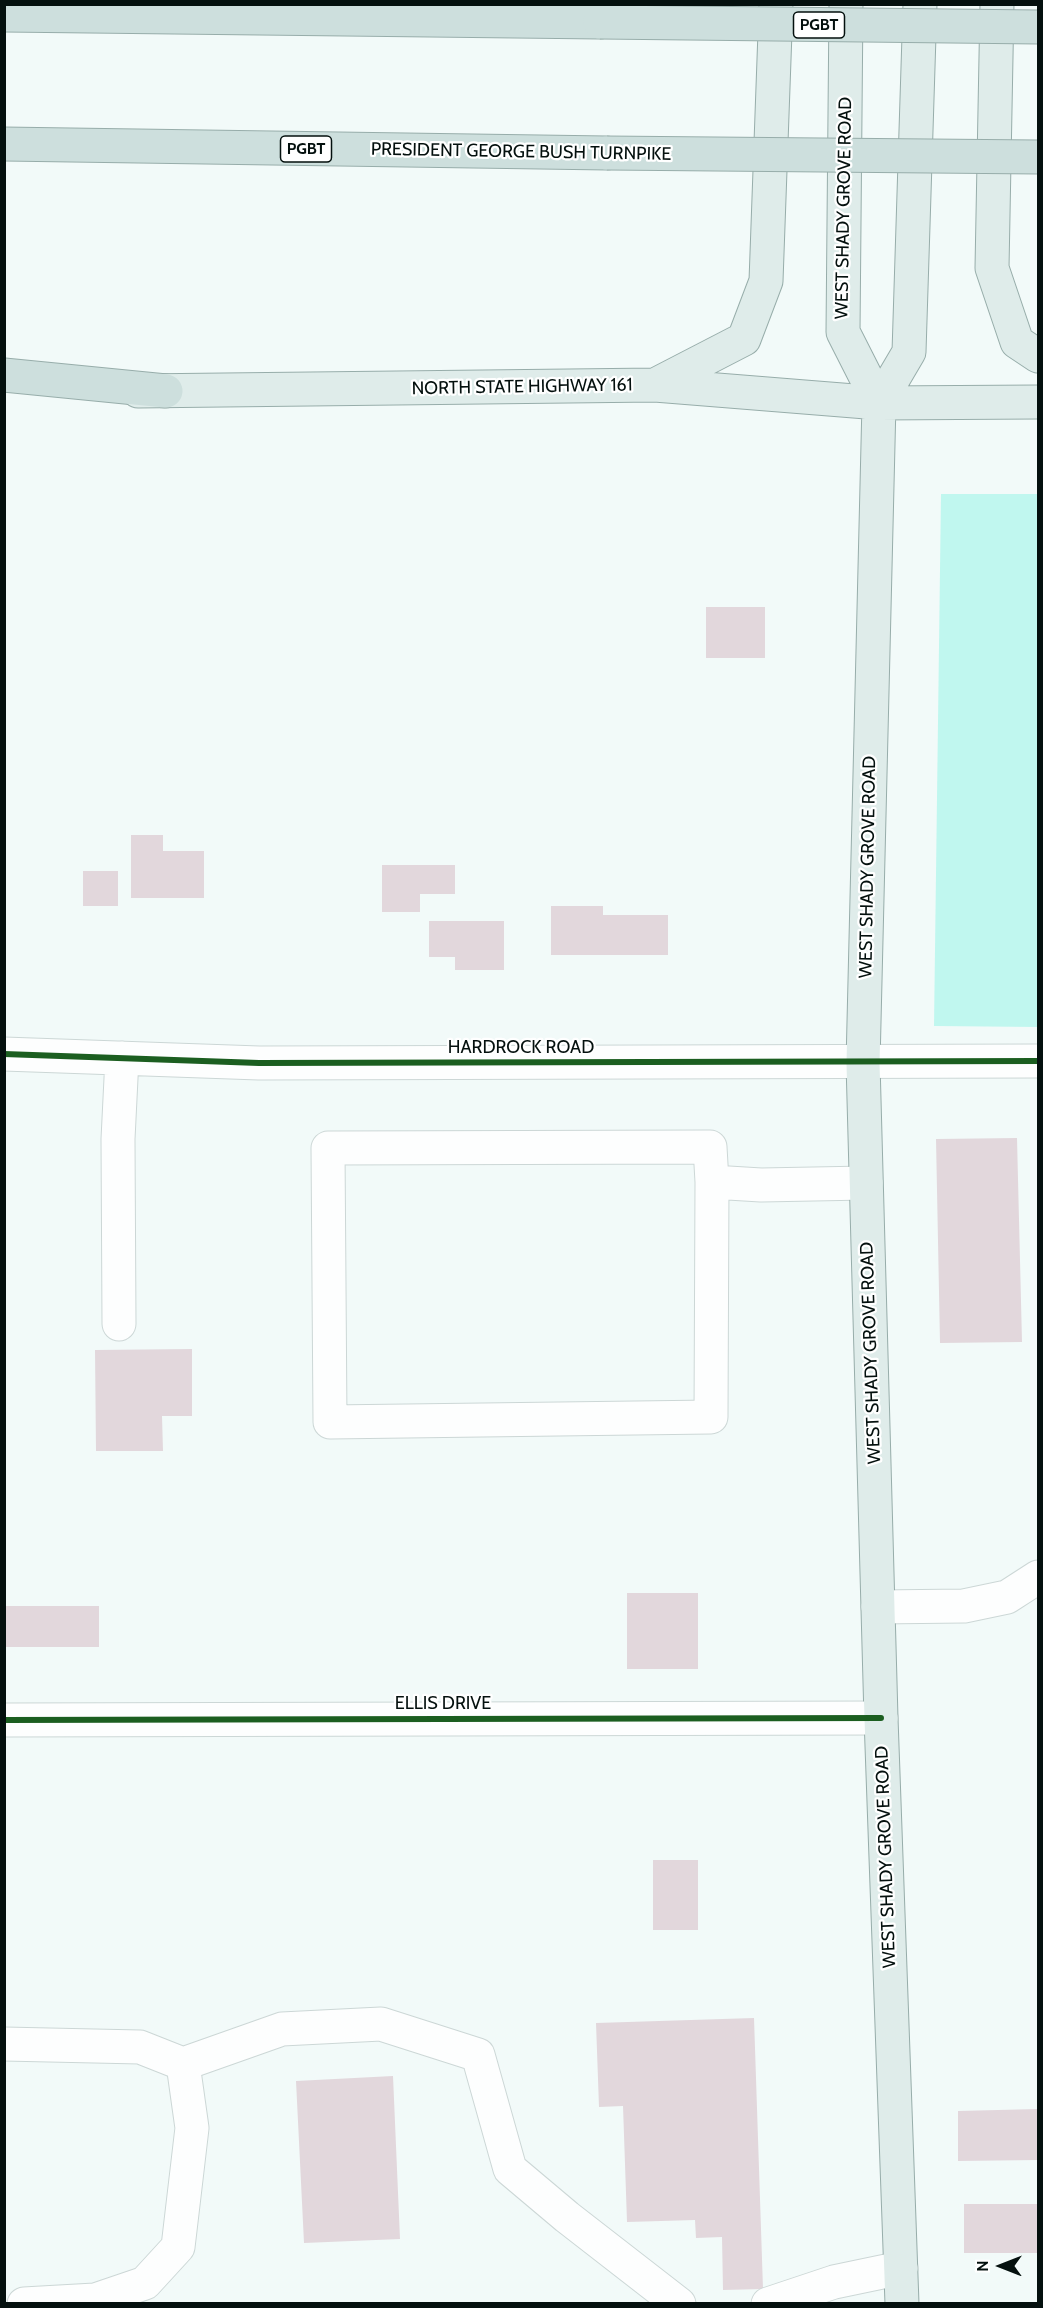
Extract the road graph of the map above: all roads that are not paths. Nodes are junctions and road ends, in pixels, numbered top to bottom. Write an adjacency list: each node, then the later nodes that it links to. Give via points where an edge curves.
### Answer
1 (776, 4): 11 (main road, via 766,281 744,339)
2 (846, 4): 15 (main road, WEST SHADY GROVE ROAD, via 843,333)
3 (920, 4): 15 (main road, WEST SHADY GROVE ROAD, via 909,352)
4 (997, 4): 9 (main road, via 992,268 1017,342)
5 (4, 15): 6 (highway, PGBT, bridge)
6 (1038, 27)
7 (4, 144): 8 (highway, PRESIDENT GEORGE BUSH TURNPIKE / PGBT, bridge)
8 (1038, 157)
9 (1038, 356)
10 (4, 375): 13 (highway)
11 (655, 385): 13 (main road, NORTH STATE HIGHWAY 161); 15 (main road, NORTH STATE HIGHWAY 161)
12 (4, 389): 13 (main road, NORTH STATE HIGHWAY 161)
13 (166, 391)
14 (1038, 402): 15 (main road, NORTH STATE HIGHWAY 161)
15 (879, 403): 19 (main road, WEST SHADY GROVE ROAD)
16 (4, 1054): 17 (street, HARDROCK ROAD)
17 (122, 1058): 19 (street, HARDROCK ROAD, via 259,1064); 22 (street, via 118,1139)
18 (1038, 1061): 19 (street, HARDROCK ROAD)
19 (863, 1063): 21 (main road, WEST SHADY GROVE ROAD)
20 (712, 1182): 20 (street, via 710,1147 328,1148 330,1422 711,1417); 21 (street)
21 (866, 1183): 24 (main road, WEST SHADY GROVE ROAD)
22 (119, 1324)
23 (1038, 1577): 24 (street, via 1007,1596 964,1606)
24 (878, 1607): 25 (main road, WEST SHADY GROVE ROAD)
25 (881, 1718): 26 (street, ELLIS DRIVE); 29 (main road, WEST SHADY GROVE ROAD)
26 (4, 1720)
27 (4, 2044): 28 (street, via 140,2047)
28 (183, 2064): 30 (street, via 192,2128 178,2247 144,2283 95,2300); 31 (street, via 282,2029 381,2024 478,2055 510,2169)
29 (901, 2268): 32 (street, via 834,2282); 33 (main road, WEST SHADY GROVE ROAD)
30 (24, 2304)
31 (679, 2304)
32 (768, 2304)
33 (902, 2304)

